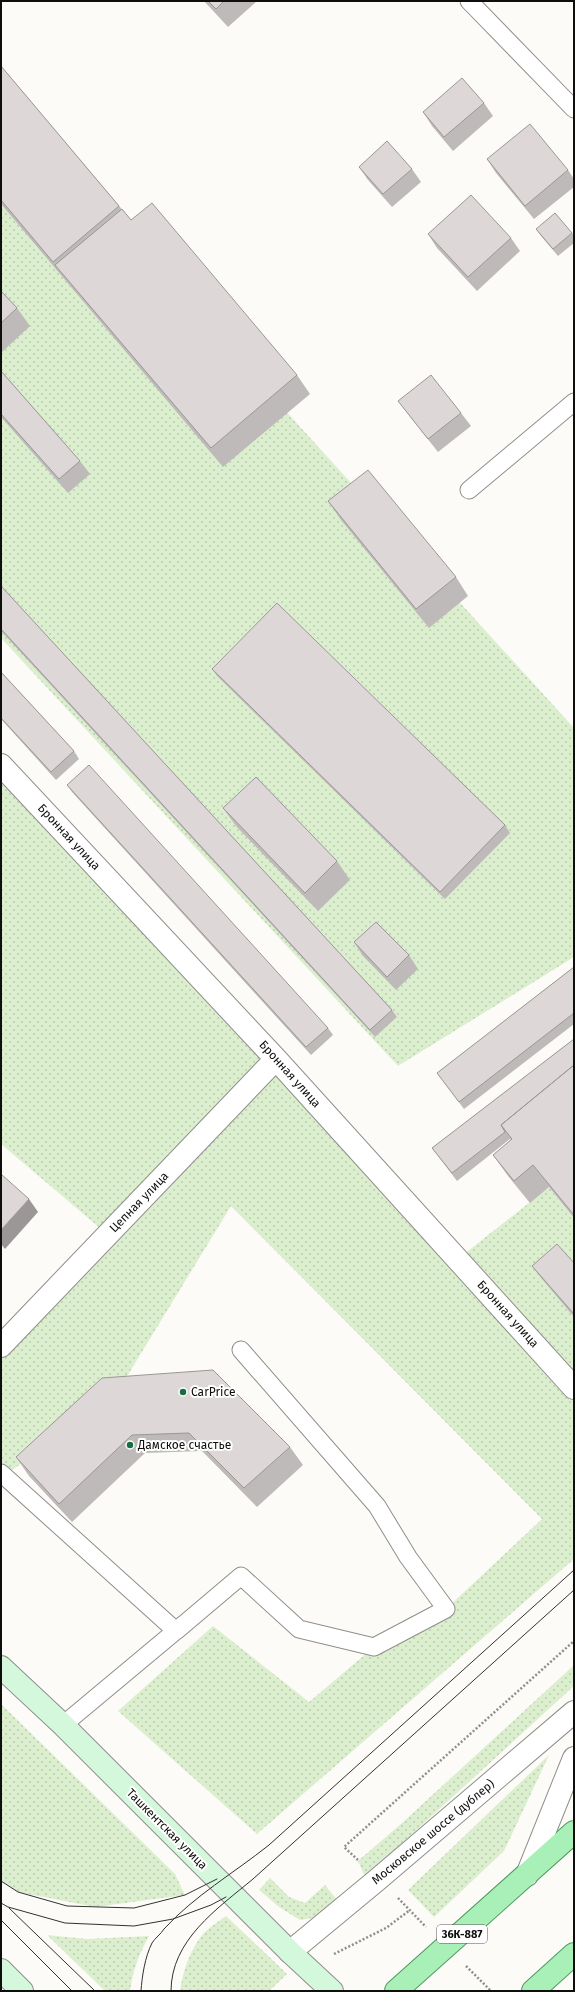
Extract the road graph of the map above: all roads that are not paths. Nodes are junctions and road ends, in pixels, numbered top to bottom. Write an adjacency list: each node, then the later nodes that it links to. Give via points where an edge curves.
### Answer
1 (469, 1): 2 (lane)
2 (574, 109)
3 (574, 402): 4 (lane)
4 (469, 490)
5 (1, 765): 6 (street, Бронная улица)
6 (276, 1059): 7 (street, Цепная улица); 9 (street, Бронная улица)
7 (1, 1346)
8 (241, 1350): 11 (lane, via 377,1506 408,1557 446,1609 374,1647 299,1629 241,1576)
9 (574, 1388)
10 (1, 1473): 11 (lane)
11 (176, 1631): 14 (lane)
12 (1, 1667): 14 (main road, Ташкентская улица)
13 (574, 1712): 18 (street, Московское шоссе (дублер))
14 (63, 1724): 18 (main road, Ташкентская улица)
15 (574, 1758): 17 (street)
16 (574, 1832): 17 (main road, 36К-887)
17 (527, 1875): 23 (main road, 36К-887)
18 (290, 1952): 22 (main road, Ташкентская улица)
19 (574, 1954): 24 (main road)
20 (1, 1970): 21 (main road)
21 (22, 1991)
22 (332, 1991)
23 (396, 1991)
24 (533, 1991)

